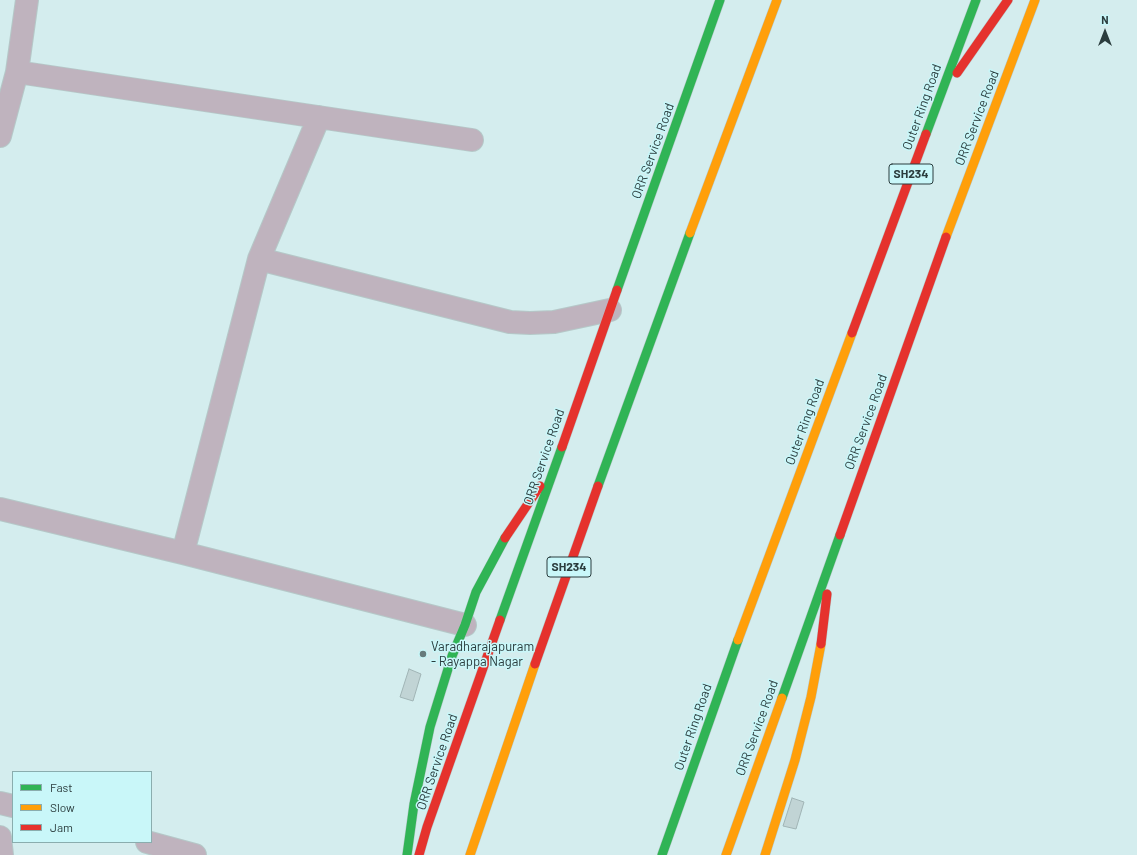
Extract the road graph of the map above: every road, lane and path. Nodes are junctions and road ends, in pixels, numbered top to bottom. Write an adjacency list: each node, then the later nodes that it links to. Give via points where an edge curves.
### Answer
1 (27, 0): 7 (street)
2 (720, 0): 13 (main road, ORR Service Road)
3 (777, 0): 27 (main road, SH234, via 672,281)
4 (976, 0): 8 (main road, Outer Ring Road / SH234)
5 (1008, 0): 8 (main road)
6 (1035, 0): 17 (main road, ORR Service Road, via 944,242)
7 (17, 72): 9 (street); 10 (street)
8 (939, 98): 28 (main road, Outer Ring Road / SH234, via 729,664)
9 (319, 117): 11 (street); 12 (street)
10 (0, 136)
11 (472, 140)
12 (259, 259): 13 (street, via 510,322 554,322); 16 (street)
13 (610, 310): 14 (main road, ORR Service Road)
14 (555, 466): 18 (main road, via 505,536 476,592); 26 (main road, ORR Service Road)
15 (0, 510): 16 (street)
16 (183, 553): 18 (street)
17 (831, 557): 29 (main road, ORR Service Road); 30 (main road, via 822,637 811,697 795,760)
18 (465, 625): 25 (main road, via 452,656 430,727 414,804)
19 (0, 803): 20 (street)
20 (12, 806)
21 (0, 837): 23 (street)
22 (151, 843): 24 (street)
23 (2, 855)
24 (195, 855)
25 (407, 855)
26 (419, 855)
27 (470, 855)
28 (662, 855)
29 (726, 855)
30 (764, 855)

